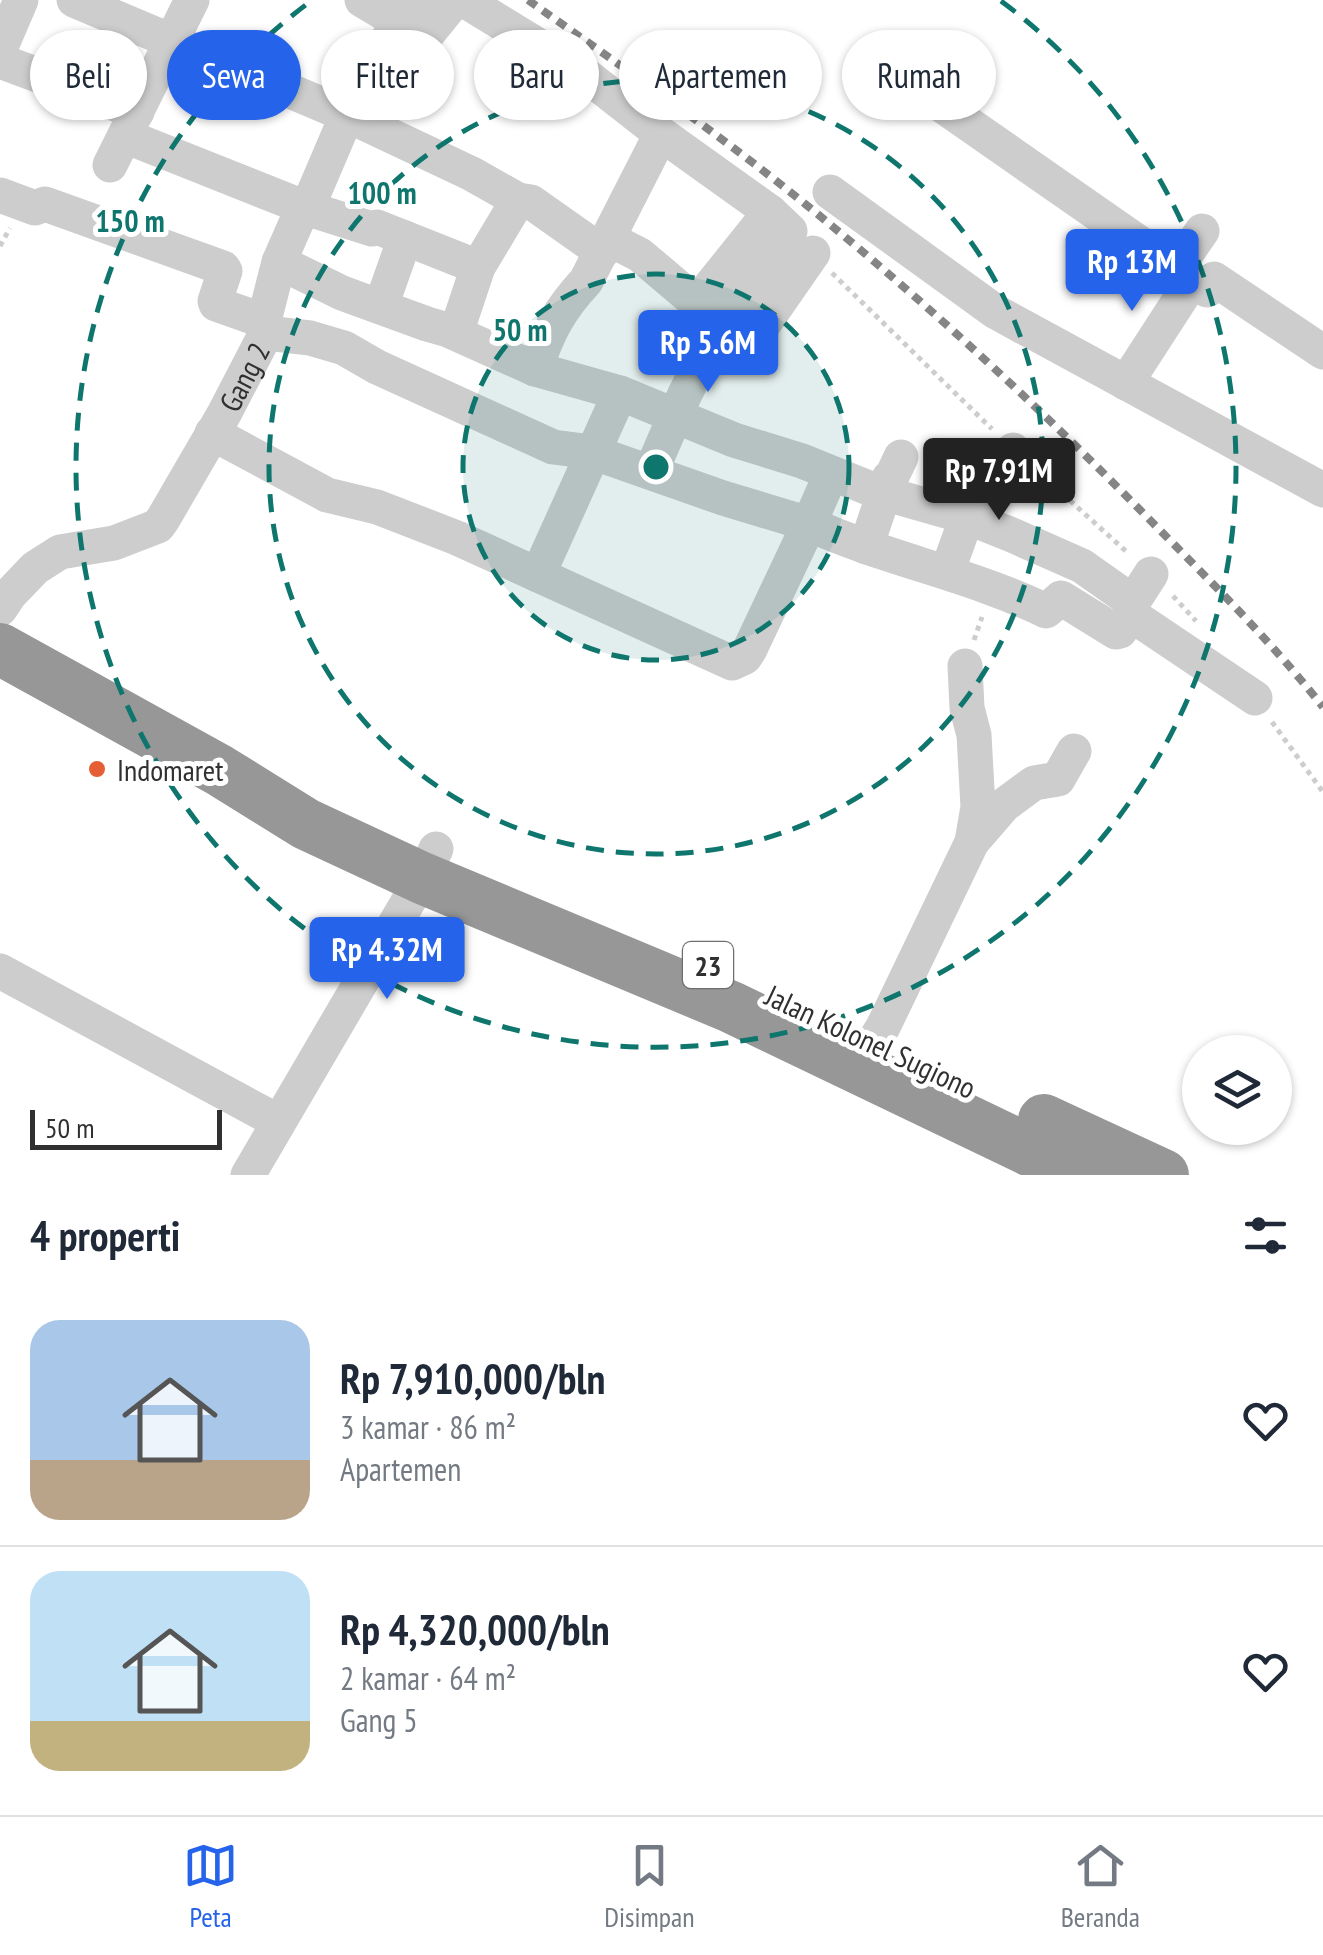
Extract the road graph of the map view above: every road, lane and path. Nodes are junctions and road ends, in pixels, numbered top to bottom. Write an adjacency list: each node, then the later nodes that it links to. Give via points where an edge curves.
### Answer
1 (21, 0): 11 (street)
2 (74, 0): 10 (street)
3 (192, 0): 8 (street)
4 (362, 0): 7 (street)
5 (455, 0): 9 (street)
6 (464, 0): 17 (street, via 583,73)
7 (408, 11)
8 (178, 30)
9 (431, 30)
10 (167, 38)
11 (0, 49)
12 (167, 52): 18 (street)
13 (0, 60): 18 (street)
14 (345, 120): 22 (street, Gang 2)
15 (358, 120): 21 (street)
16 (962, 120): 30 (street)
17 (661, 134): 23 (street); 26 (street)
18 (124, 138): 22 (street)
19 (830, 192): 38 (street, via 996,312)
20 (0, 195): 33 (street, via 35,208 45,204 223,268 216,304)
21 (518, 200): 26 (street); 29 (street)
22 (306, 208): 25 (street); 28 (street, Gang 2)
23 (770, 212): 31 (street); 34 (street, via 790,231)
24 (1202, 230): 30 (street)
25 (405, 238): 29 (street); 32 (street)
26 (606, 245): 31 (street, via 640,255); 37 (street, via 550,328)
27 (812, 254): 34 (street, via 745,350 738,352); 42 (path)
28 (279, 262): 32 (street); 33 (street, Gang 2)
29 (478, 268): 35 (street)
30 (1184, 275): 36 (street, via 1206,290 1214,279); 38 (street)
31 (697, 303): 34 (street)
32 (381, 306): 35 (street)
33 (265, 327): 41 (street, Gang 2); 43 (street, via 344,348 553,446)
34 (719, 333): 40 (street)
35 (456, 334): 37 (street)
36 (1323, 352)
37 (534, 369): 39 (street)
38 (1126, 383): 47 (street)
39 (620, 393): 40 (street); 43 (street)
40 (675, 418): 45 (street); 46 (street)
41 (212, 433): 54 (street, via 327,494 393,513); 55 (street, Gang 2, via 158,526 114,543 60,552 34,568)
42 (1013, 450): 49 (street, via 982,482); 53 (path)
43 (592, 452): 45 (street); 54 (street)
44 (901, 457): 48 (street)
45 (651, 472): 50 (street)
46 (831, 474): 48 (street); 50 (street)
47 (1323, 490)
48 (884, 493): 49 (street); 51 (street)
49 (966, 517): 52 (street); 53 (street, via 1082,566 1133,602)
50 (809, 524): 51 (street); 54 (street, via 750,649 735,662)
51 (866, 547): 52 (street)
52 (947, 572): 59 (street, via 1046,611 1061,598 1116,632 1133,616)
53 (1151, 574): 56 (path)
54 (538, 575)
55 (0, 609)
56 (1204, 630)
57 (0, 648): 63 (highway, Jalan Kolonel Sugiono / 23, via 242,785 352,810)
58 (964, 666): 62 (street, via 978,806)
59 (1255, 698): 61 (path)
60 (1074, 750): 62 (street, via 1058,779 1034,783)
61 (1323, 792)
62 (972, 842): 65 (street)
63 (429, 863): 65 (highway, Jalan Kolonel Sugiono / 23, via 505,879 632,930); 66 (street); 67 (highway, Jalan Kolonel Sugiono / 23)
64 (0, 971): 66 (street)
65 (874, 1043): 69 (highway, Jalan Kolonel Sugiono / 23)
66 (277, 1122): 68 (street)
67 (1078, 1174)
68 (248, 1175)
69 (1164, 1175)

